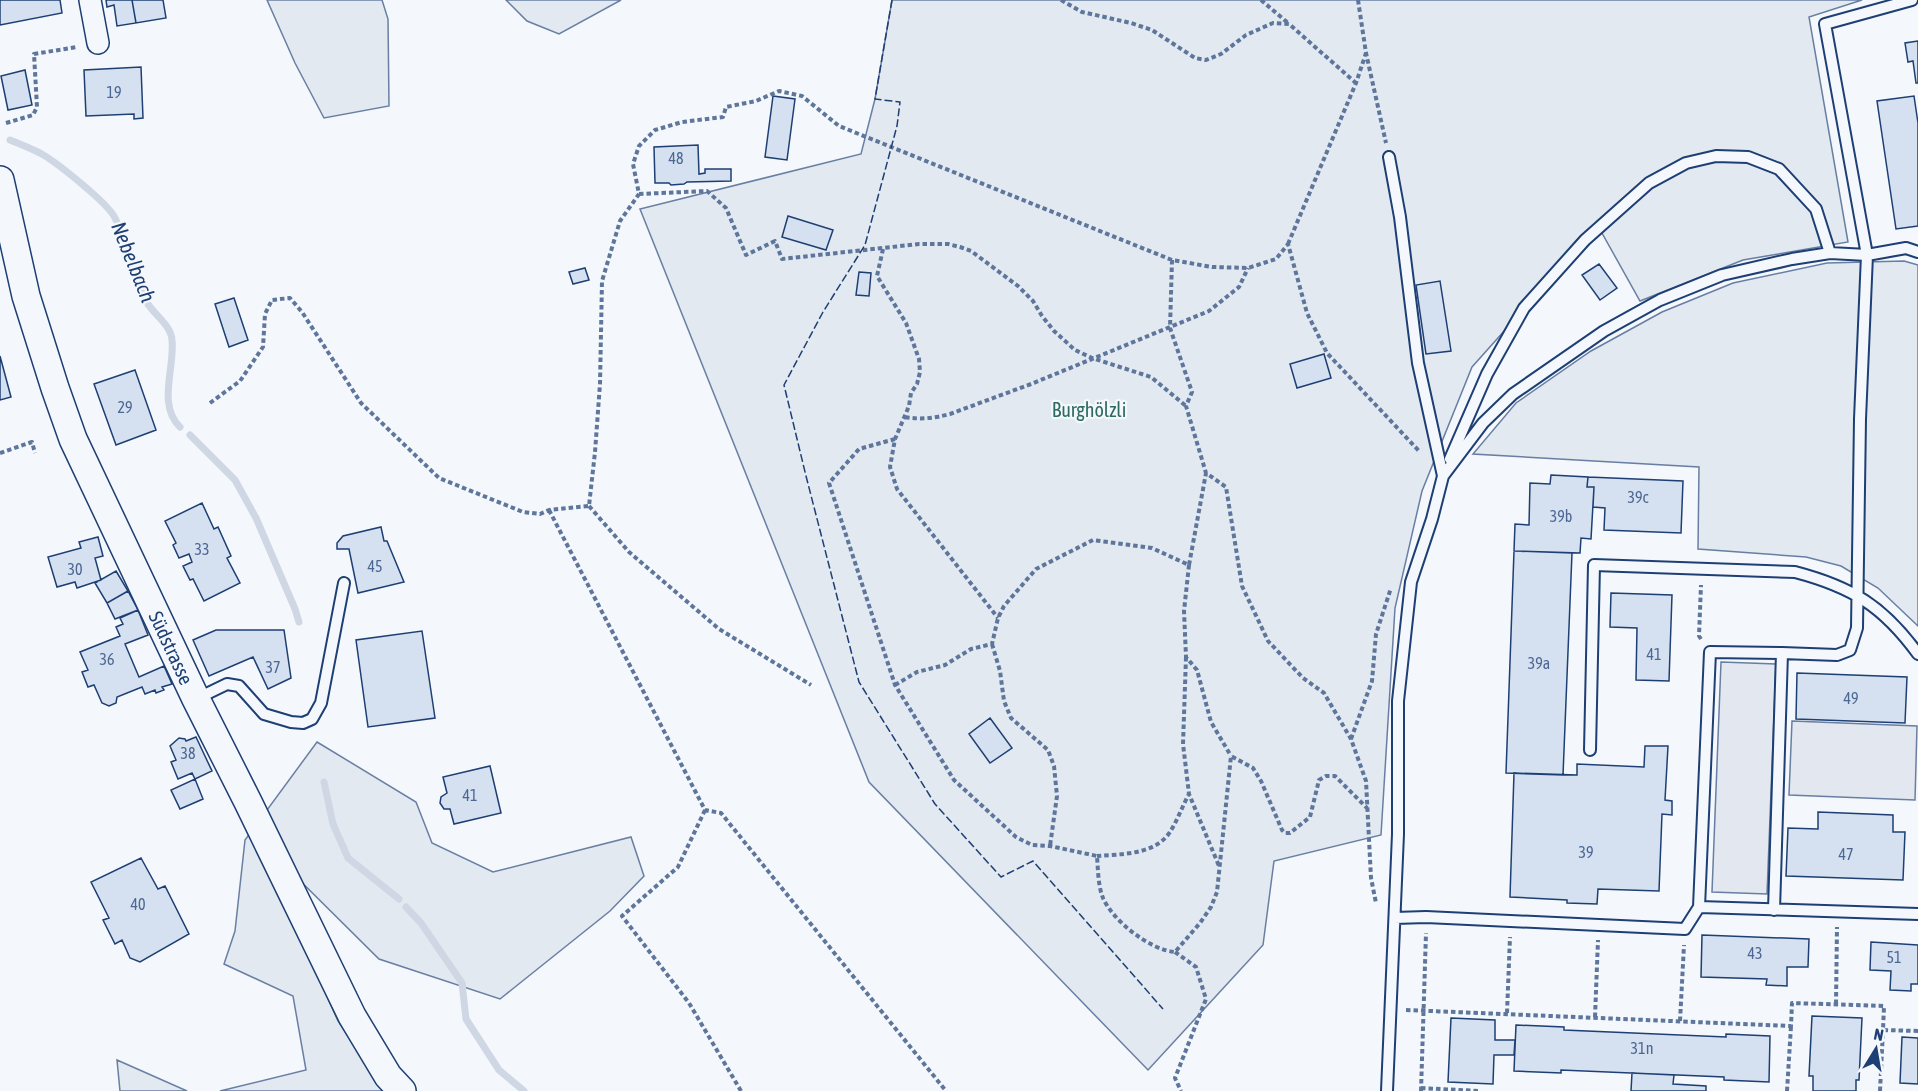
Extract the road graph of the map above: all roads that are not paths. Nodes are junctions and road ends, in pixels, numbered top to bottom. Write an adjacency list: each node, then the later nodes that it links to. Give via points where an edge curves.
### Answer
1 (90, 0): 3 (street)
2 (1912, 0): 10 (lane, via 1825,24)
3 (98, 43)
4 (1389, 157): 11 (lane, via 1418,363)
5 (0, 180): 16 (street, Südstrasse, via 26,296 55,388 100,499)
6 (1918, 243): 7 (lane)
7 (1906, 248): 8 (lane); 10 (lane)
8 (1918, 252)
9 (1830, 253): 10 (lane); 11 (lane, via 1722,275 1660,300 1604,331 1513,394 1484,423); 11 (lane, via 1816,209 1779,169 1748,157 1716,156 1686,163 1649,183 1585,240 1524,308 1487,375)
10 (1867, 255): 13 (lane)
11 (1443, 476): 21 (lane, via 1411,582 1398,701)
12 (344, 583): 16 (lane, via 321,703 312,718 303,723 291,722 264,714 239,686 227,684)
13 (1856, 594): 14 (lane, via 1857,628 1850,650 1837,655); 15 (lane, via 1902,632); 17 (lane, via 1795,572 1594,565)
14 (1782, 653): 18 (lane, via 1710,652); 19 (lane)
15 (1918, 654)
16 (196, 699): 22 (street, Südstrasse, via 352,1016 388,1076)
17 (1590, 750)
18 (1699, 906): 19 (lane); 21 (lane, via 1685,929)
19 (1774, 910): 20 (lane)
20 (1918, 914)
21 (1395, 918): 23 (lane)
22 (402, 1091)
23 (1387, 1091)

